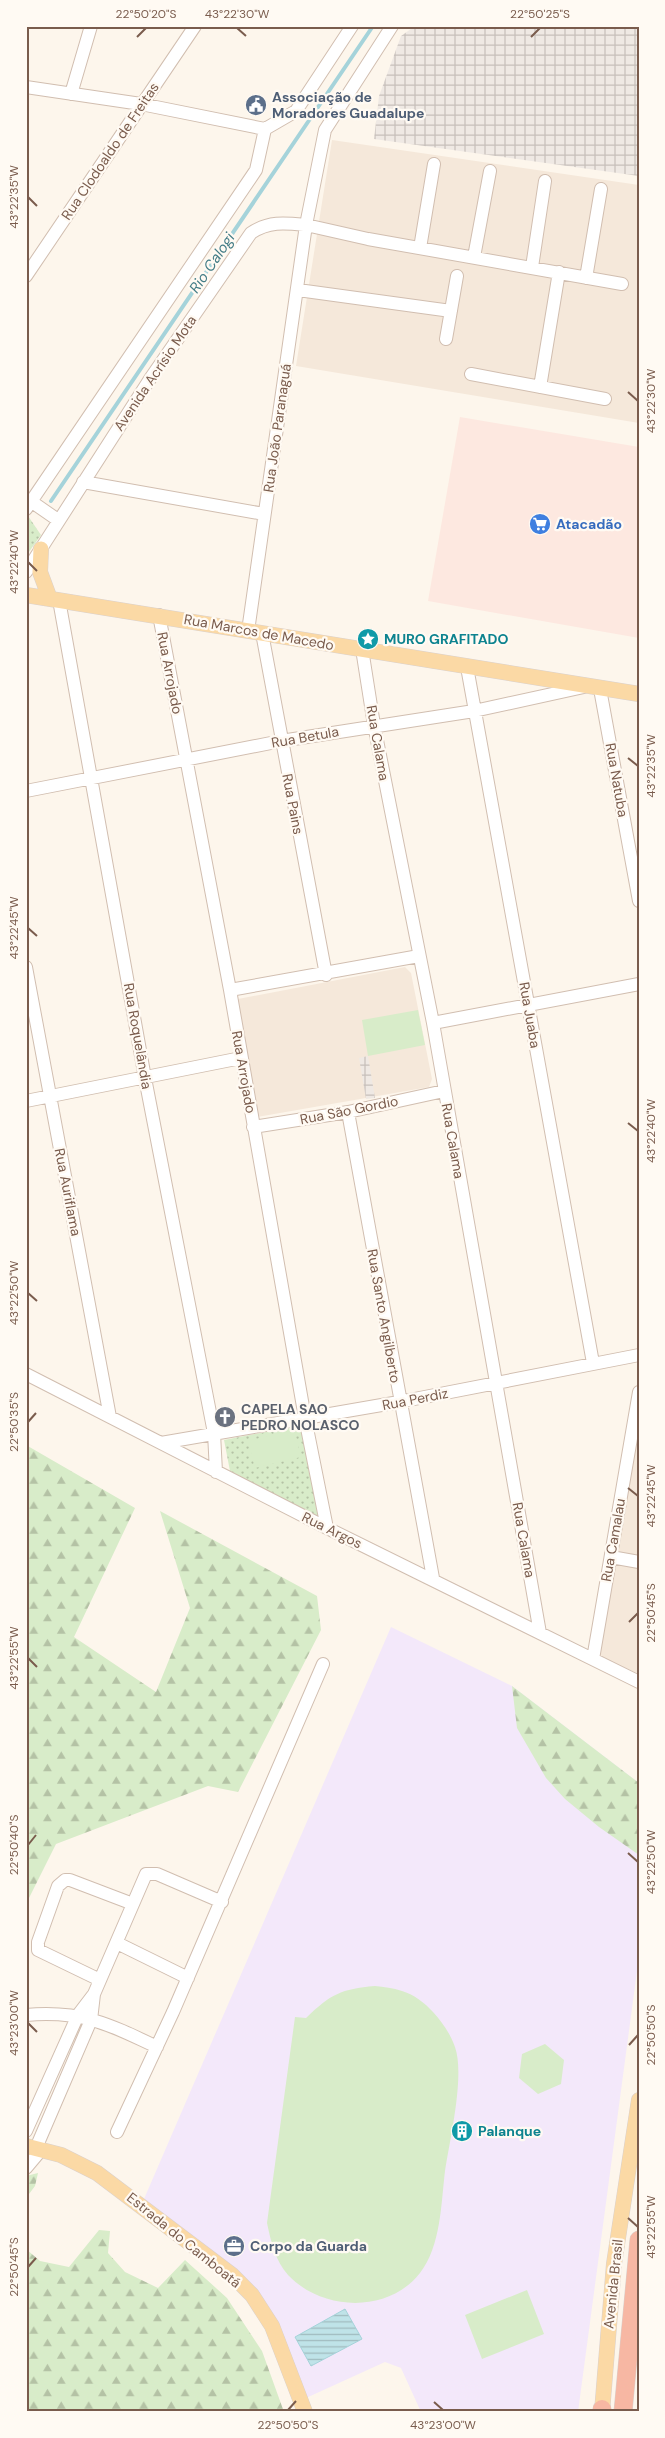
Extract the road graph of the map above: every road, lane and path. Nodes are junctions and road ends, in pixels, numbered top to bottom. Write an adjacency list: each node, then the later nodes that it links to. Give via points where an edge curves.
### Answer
1 (91, 26): 6 (street)
2 (195, 26): 7 (street, Rua Clodoaldo de Freitas)
3 (352, 26): 8 (street, via 296,111)
4 (392, 26): 13 (street, via 325,130)
5 (26, 86): 6 (street)
6 (71, 94): 7 (street)
7 (140, 104): 8 (street); 18 (street, Rua Clodoaldo de Freitas)
8 (265, 129): 29 (street, via 256,170)
9 (434, 164): 14 (street)
10 (490, 171): 15 (street)
11 (546, 181): 16 (street)
12 (601, 189): 20 (street)
13 (306, 225): 14 (street, Avenida Acrísio Mota); 22 (street, Rua João Paranaguá); 28 (street, Avenida Acrísio Mota, via 263,224 251,233)
14 (420, 248): 15 (street, Avenida Acrísio Mota)
15 (474, 257): 16 (street, Avenida Acrísio Mota)
16 (532, 267): 17 (street, Avenida Acrísio Mota)
17 (559, 272): 20 (street, Avenida Acrísio Mota); 26 (street)
18 (26, 276)
19 (457, 276): 23 (street)
20 (586, 278): 21 (street, Avenida Acrísio Mota)
21 (622, 284)
22 (298, 290): 23 (street); 30 (street, Rua João Paranaguá)
23 (451, 311): 24 (street)
24 (446, 340)
25 (471, 374): 26 (street)
26 (540, 387): 27 (street)
27 (604, 399)
28 (82, 482): 30 (street); 31 (street, Avenida Acrísio Mota)
29 (29, 506): 31 (street)
30 (264, 514): 37 (street, Rua João Paranaguá)
31 (58, 520): 32 (street, Avenida Acrísio Mota)
32 (42, 549): 33 (street, Avenida Acrísio Mota); 35 (main road, via 40,572)
33 (26, 572)
34 (26, 595): 35 (main road, Rua Marcos de Macedo)
35 (55, 600): 36 (main road, Rua Marcos de Macedo); 47 (street, Rua Roquelândia)
36 (160, 615): 37 (main road, Rua Marcos de Macedo); 46 (street, Rua Arrojado)
37 (255, 632): 38 (main road, Rua Marcos de Macedo); 45 (street, Rua Pains)
38 (362, 649): 39 (main road, Rua Marcos de Macedo); 44 (street, Rua Calama)
39 (467, 667): 40 (main road, Rua Marcos de Macedo); 43 (street, Rua Juaba)
40 (584, 687): 41 (main road, Rua Marcos de Macedo); 43 (street, Rua Betula)
41 (600, 689): 42 (main road, Rua Marcos de Macedo); 49 (street, Rua Natuba)
42 (639, 694)
43 (474, 711): 44 (street, Rua Betula); 55 (street, Rua Juaba)
44 (374, 725): 45 (street, Rua Betula); 50 (street, Rua Calama)
45 (281, 741): 46 (street, Rua Betula); 52 (street, Rua Pains)
46 (187, 761): 47 (street, Rua Betula); 54 (street, Rua Arrojado)
47 (91, 778): 48 (street, Rua Betula); 58 (street, Rua Roquelândia)
48 (26, 791)
49 (639, 901)
50 (419, 956): 52 (street); 56 (street, Rua Calama)
51 (26, 967): 60 (street, Rua Auriflama)
52 (326, 974): 54 (street)
53 (639, 984): 55 (street)
54 (230, 990): 57 (street, Rua Arrojado)
55 (528, 1005): 56 (street); 65 (street, Rua Juaba)
56 (433, 1023): 59 (street, Rua Calama)
57 (241, 1058): 58 (street); 63 (street, Rua Arrojado)
58 (145, 1078): 60 (street); 72 (street, Rua Roquelândia)
59 (444, 1091): 62 (street, Rua São Gordio); 67 (street, Rua Calama)
60 (50, 1097): 61 (street); 70 (street, Rua Auriflama)
61 (26, 1101)
62 (348, 1112): 63 (street, Rua São Gordio); 69 (street, Rua Santo Angilberto)
63 (253, 1127): 71 (street, Rua Arrojado)
64 (639, 1355): 65 (street, Rua Perdiz)
65 (593, 1363): 67 (street, Rua Perdiz)
66 (26, 1374): 70 (street, Rua Argos)
67 (496, 1383): 69 (street, Rua Perdiz); 79 (street, Rua Calama)
68 (639, 1392): 76 (street, Rua Camalau)
69 (399, 1402): 71 (street, Rua Perdiz); 78 (street, Rua Santo Angilberto)
70 (110, 1417): 73 (street, Rua Argos)
71 (305, 1418): 72 (street, Rua Perdiz); 75 (street, Rua Arrojado)
72 (214, 1433): 73 (street, Rua Perdiz); 74 (street, Rua Roquelândia)
73 (161, 1443): 74 (street, Rua Argos)
74 (216, 1472): 75 (street, Rua Argos)
75 (328, 1528): 78 (street, Rua Argos)
76 (611, 1557): 77 (street); 80 (street, Rua Camalau)
77 (639, 1562)
78 (433, 1578): 79 (street, Rua Argos)
79 (540, 1633): 80 (street, Rua Argos)
80 (593, 1659): 82 (street, Rua Argos)
81 (322, 1664): 83 (street)
82 (639, 1682)
83 (222, 1902): 84 (street, via 152,1872 146,1874); 86 (street)
84 (133, 1904): 85 (street); 87 (street, via 70,1880 58,1886 38,1950)
85 (117, 1943): 86 (street); 87 (street)
86 (188, 1978): 92 (street)
87 (100, 1980): 88 (street)
88 (94, 1994): 90 (street); 91 (street)
89 (26, 2015): 90 (street)
90 (78, 2015): 91 (street); 93 (street)
91 (91, 2020): 92 (street); 93 (street)
92 (157, 2047): 96 (street)
93 (55, 2084): 95 (street); 97 (street)
94 (639, 2100): 100 (main road, Avenida Brasil, via 616,2255)
95 (26, 2131)
96 (117, 2132)
97 (35, 2148): 98 (street); 101 (main road, Estrada do Camboatá, via 76,2161 97,2173 239,2282 252,2295 272,2326)
98 (26, 2168)
99 (639, 2240): 102 (highway, Avenida Brasil)
100 (602, 2411)
101 (305, 2412)
102 (623, 2412)

